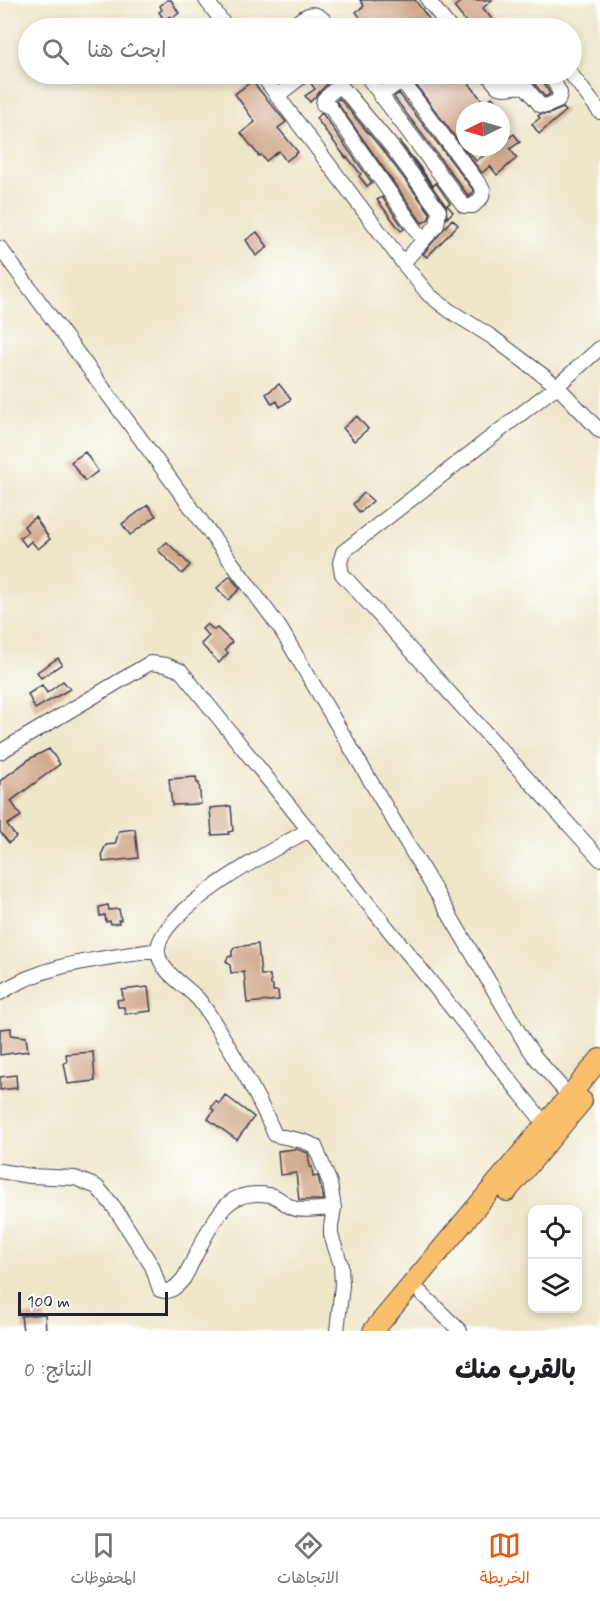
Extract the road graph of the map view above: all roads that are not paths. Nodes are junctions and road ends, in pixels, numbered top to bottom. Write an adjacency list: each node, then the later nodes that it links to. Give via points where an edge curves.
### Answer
1 (206, 0): 3 (street)
2 (428, 0): 6 (street)
3 (220, 18)
4 (302, 18): 5 (street, via 313,14)
5 (324, 18)
6 (442, 18)
7 (268, 84): 16 (street)
8 (292, 84): 16 (street)
9 (372, 84): 17 (street)
10 (397, 84): 17 (street)
11 (401, 84): 17 (street, via 483,189 482,197 472,206 464,206)
12 (495, 84): 13 (street, via 525,86 540,105 546,106 558,101 560,93)
13 (555, 84)
14 (579, 84): 18 (street)
15 (340, 85): 19 (street, via 439,211 437,225); 19 (street, via 323,104 330,107)
16 (277, 96): 21 (street)
17 (380, 96)
18 (600, 112)
19 (423, 240): 21 (street)
20 (0, 248): 31 (street, via 280,628 524,1041)
21 (402, 263): 23 (street, via 450,312 492,337)
22 (600, 348): 23 (street)
23 (557, 386): 24 (street); 27 (street, via 343,552 339,562 342,574)
24 (600, 431)
25 (0, 752): 26 (street, via 150,663 174,667)
26 (309, 830): 28 (street, via 234,873 194,903 172,921); 32 (street)
27 (600, 859)
28 (158, 950): 29 (street, via 49,970); 34 (street, via 160,961 200,1001 216,1026 255,1091 275,1136 315,1146)
29 (0, 993)
30 (598, 1072): 31 (highway); 35 (highway)
31 (569, 1096): 32 (highway)
32 (544, 1124): 37 (highway)
33 (0, 1171): 34 (street, via 75,1178 97,1186 152,1266 157,1285 164,1292 178,1286 216,1218 236,1198 270,1195 293,1209)
34 (334, 1208): 36 (street, via 330,1227 341,1265 342,1285)
35 (422, 1293): 38 (highway); 39 (street)
36 (337, 1331)
37 (373, 1331)
38 (389, 1331)
39 (460, 1331)

